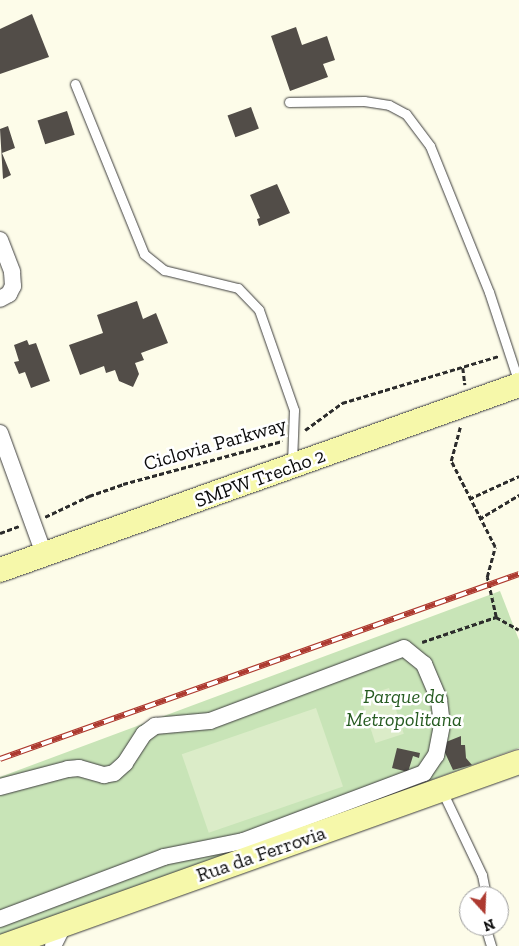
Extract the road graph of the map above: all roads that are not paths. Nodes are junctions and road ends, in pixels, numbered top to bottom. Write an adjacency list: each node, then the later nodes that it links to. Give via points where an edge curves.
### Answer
1 (75, 84): 7 (lane, via 144,254 164,270 238,288 259,310 292,400)
2 (289, 102): 5 (lane, via 364,101 389,105 406,114 430,146)
3 (0, 240): 4 (street, via 12,272 13,286 9,294)
4 (0, 298)
5 (519, 384): 7 (street, SMPW Trecho 2)
6 (0, 433): 8 (street)
7 (292, 466): 8 (street, SMPW Trecho 2)
8 (44, 554): 9 (street, SMPW Trecho 2)
9 (0, 570)
10 (519, 762): 12 (street, Rua da Ferrovia)
11 (0, 787): 14 (street, via 68,769 79,768 104,775 114,773 125,763 144,734 155,726 210,721 404,648 424,664 439,700 442,725 436,755 424,773 243,841 164,856)
12 (441, 790): 13 (lane, via 482,875); 15 (street, Rua da Ferrovia)
13 (484, 886)
14 (0, 919)
15 (64, 924): 16 (street, Rua da Ferrovia); 17 (street)
16 (9, 945)
17 (53, 946)

